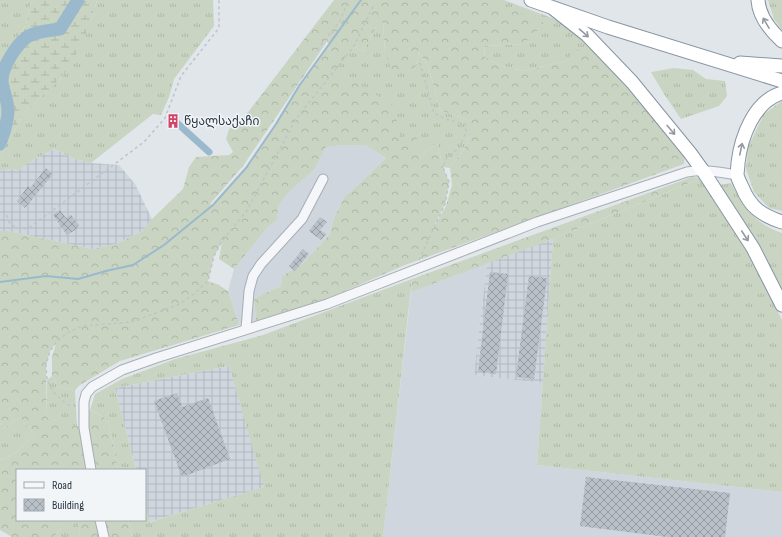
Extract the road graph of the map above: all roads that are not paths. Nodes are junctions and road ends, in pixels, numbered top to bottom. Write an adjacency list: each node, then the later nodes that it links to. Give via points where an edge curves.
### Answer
1 (531, 0): 3 (highway)
2 (758, 0): 4 (highway, one-way to 2, via 767,25 759,10)
3 (554, 8): 5 (highway, via 608,28); 9 (highway, one-way to 9, via 587,35 632,82)
4 (782, 41)
5 (717, 61): 6 (highway); 7 (highway)
6 (782, 66)
7 (782, 81)
8 (782, 93): 12 (highway, one-way to 8, via 744,137 754,116 766,102)
9 (690, 153): 10 (highway); 11 (street, via 691,162)
10 (703, 171): 11 (street); 12 (street); 15 (highway, one-way to 15, via 753,248)
11 (687, 172): 16 (street, via 537,222 327,304)
12 (737, 175): 14 (highway, via 746,197 754,207)
13 (323, 179): 16 (street, via 302,219 253,276 249,291)
14 (782, 222)
15 (782, 305)
16 (246, 329): 17 (street, via 122,370 92,387 86,394 83,407)
17 (91, 469)
18 (100, 521): 19 (street)
19 (104, 537)

